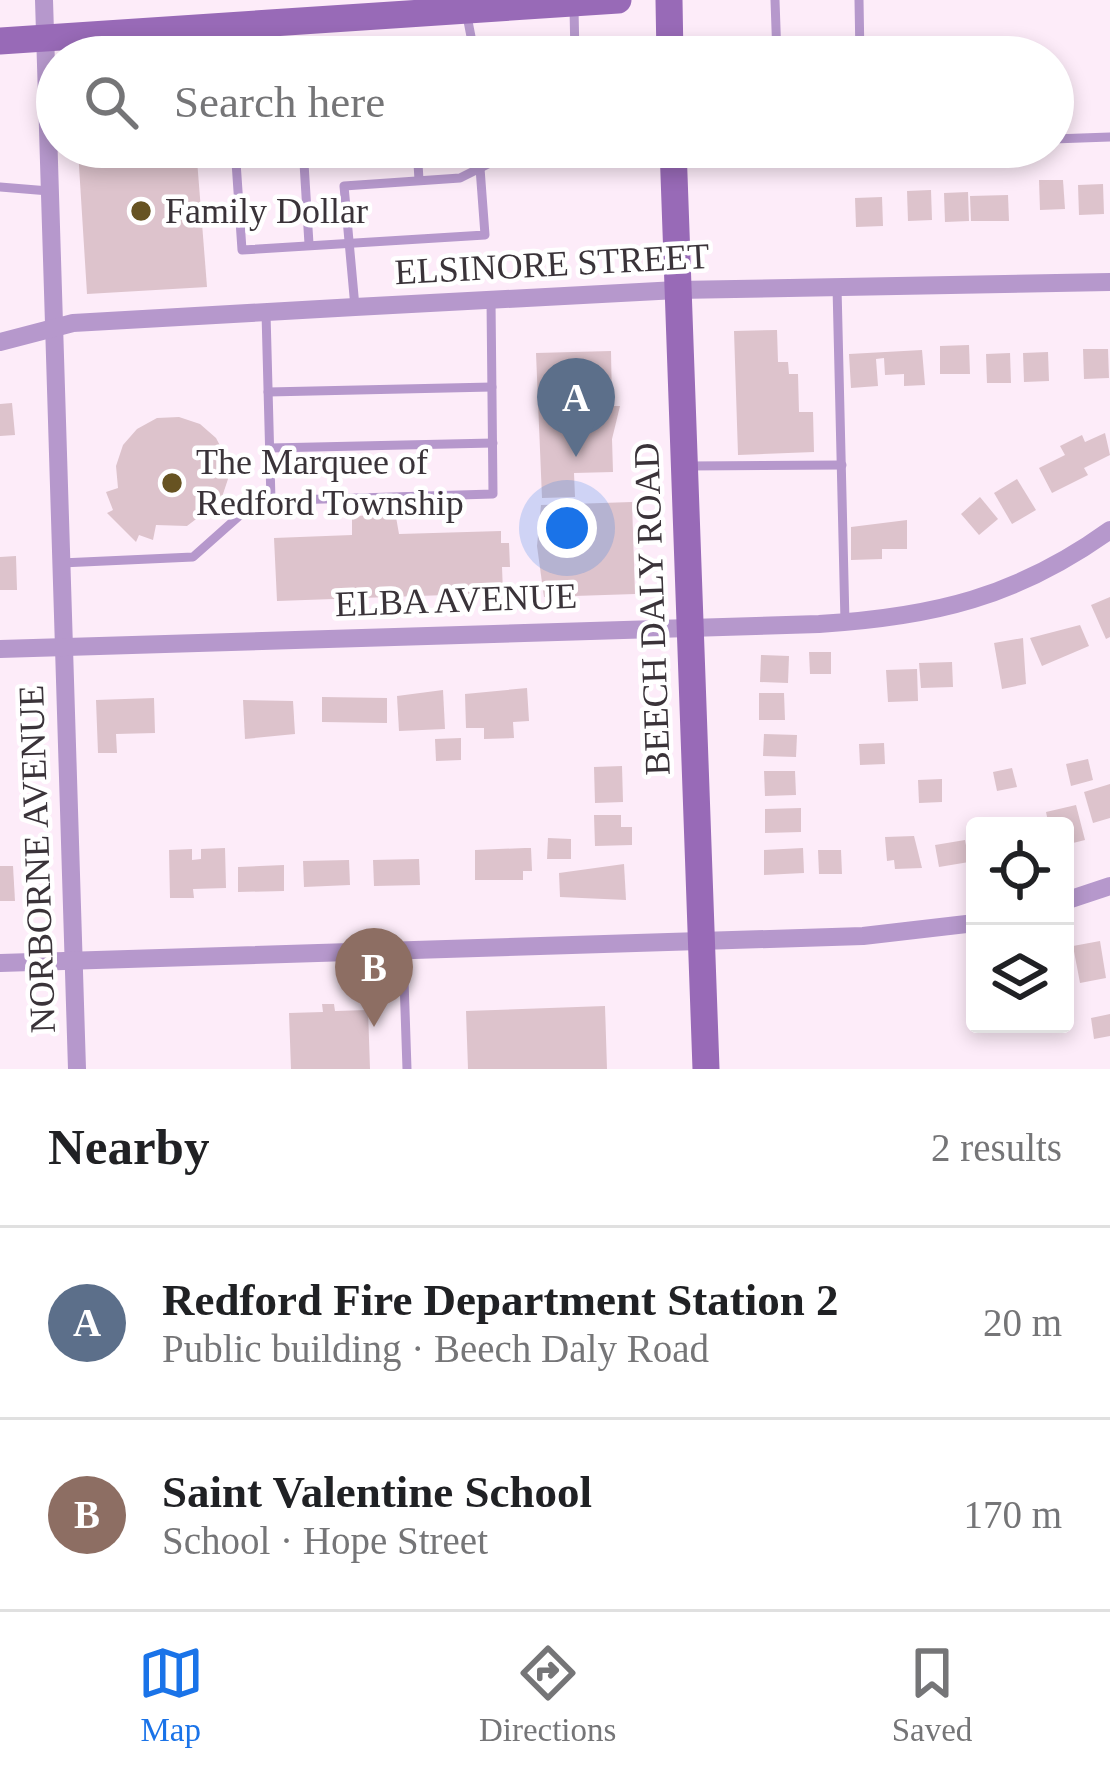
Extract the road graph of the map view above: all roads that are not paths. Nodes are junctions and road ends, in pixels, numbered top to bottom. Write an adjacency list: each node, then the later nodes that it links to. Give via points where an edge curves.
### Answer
1 (44, 0): 9 (street, NORBORNE AVENUE)
2 (618, 0): 6 (main road)
3 (669, 0): 14 (main road)
4 (775, 0): 15 (lane)
5 (859, 0): 16 (lane)
6 (574, 3): 7 (main road); 13 (lane)
7 (451, 7): 8 (main road); 12 (lane)
8 (206, 28): 10 (main road); 11 (lane)
9 (45, 36)
10 (77, 36)
11 (207, 36)
12 (465, 36)
13 (574, 36)
14 (670, 36)
15 (776, 36)
16 (860, 36)
17 (36, 38): 18 (main road)
18 (0, 40)
19 (1110, 137): 20 (lane)
20 (1074, 138)
21 (50, 168): 29 (street, NORBORNE AVENUE)
22 (237, 168): 31 (lane, via 242,250)
23 (304, 168): 31 (lane)
24 (418, 168): 27 (lane)
25 (480, 168): 27 (lane); 30 (lane, via 485,235)
26 (674, 168): 34 (main road, BEECH DALY ROAD)
27 (419, 181): 30 (lane, via 344,186)
28 (0, 187): 29 (lane)
29 (49, 190): 38 (street, NORBORNE AVENUE)
30 (349, 242): 31 (lane); 36 (lane)
31 (309, 244)
32 (1110, 282): 33 (street, ELSINORE STREET)
33 (837, 287): 34 (street, ELSINORE STREET); 44 (lane)
34 (677, 290): 35 (street, ELSINORE STREET); 45 (main road, BEECH DALY ROAD)
35 (491, 300): 36 (street, ELSINORE STREET); 40 (lane)
36 (355, 307): 37 (street, ELSINORE STREET)
37 (266, 313): 38 (street, ELSINORE STREET); 41 (lane)
38 (54, 329): 39 (street, ELSINORE STREET); 48 (street, NORBORNE AVENUE)
39 (0, 341)
40 (492, 387): 41 (lane); 42 (lane)
41 (268, 392): 43 (lane)
42 (493, 443): 43 (lane); 46 (lane, via 493,494)
43 (270, 448): 46 (lane)
44 (842, 464): 45 (lane); 49 (lane)
45 (683, 466): 50 (main road, BEECH DALY ROAD)
46 (271, 501): 48 (lane, via 256,501 193,557)
47 (1110, 530): 49 (street, ELBA AVENUE, via 1051,568 966,605)
48 (61, 563): 51 (street, NORBORNE AVENUE)
49 (845, 622): 50 (street, ELBA AVENUE)
50 (688, 625): 51 (street, ELBA AVENUE); 56 (main road, BEECH DALY ROAD)
51 (64, 647): 52 (street, ELBA AVENUE); 58 (street, NORBORNE AVENUE)
52 (0, 649)
53 (1110, 886): 54 (street)
54 (1074, 898)
55 (966, 924): 56 (street)
56 (702, 940): 57 (street); 62 (main road, BEECH DALY ROAD)
57 (403, 950): 58 (street); 61 (lane)
58 (73, 961): 59 (street); 60 (street, NORBORNE AVENUE)
59 (0, 963)
60 (76, 1069)
61 (406, 1069)
62 (706, 1069)

